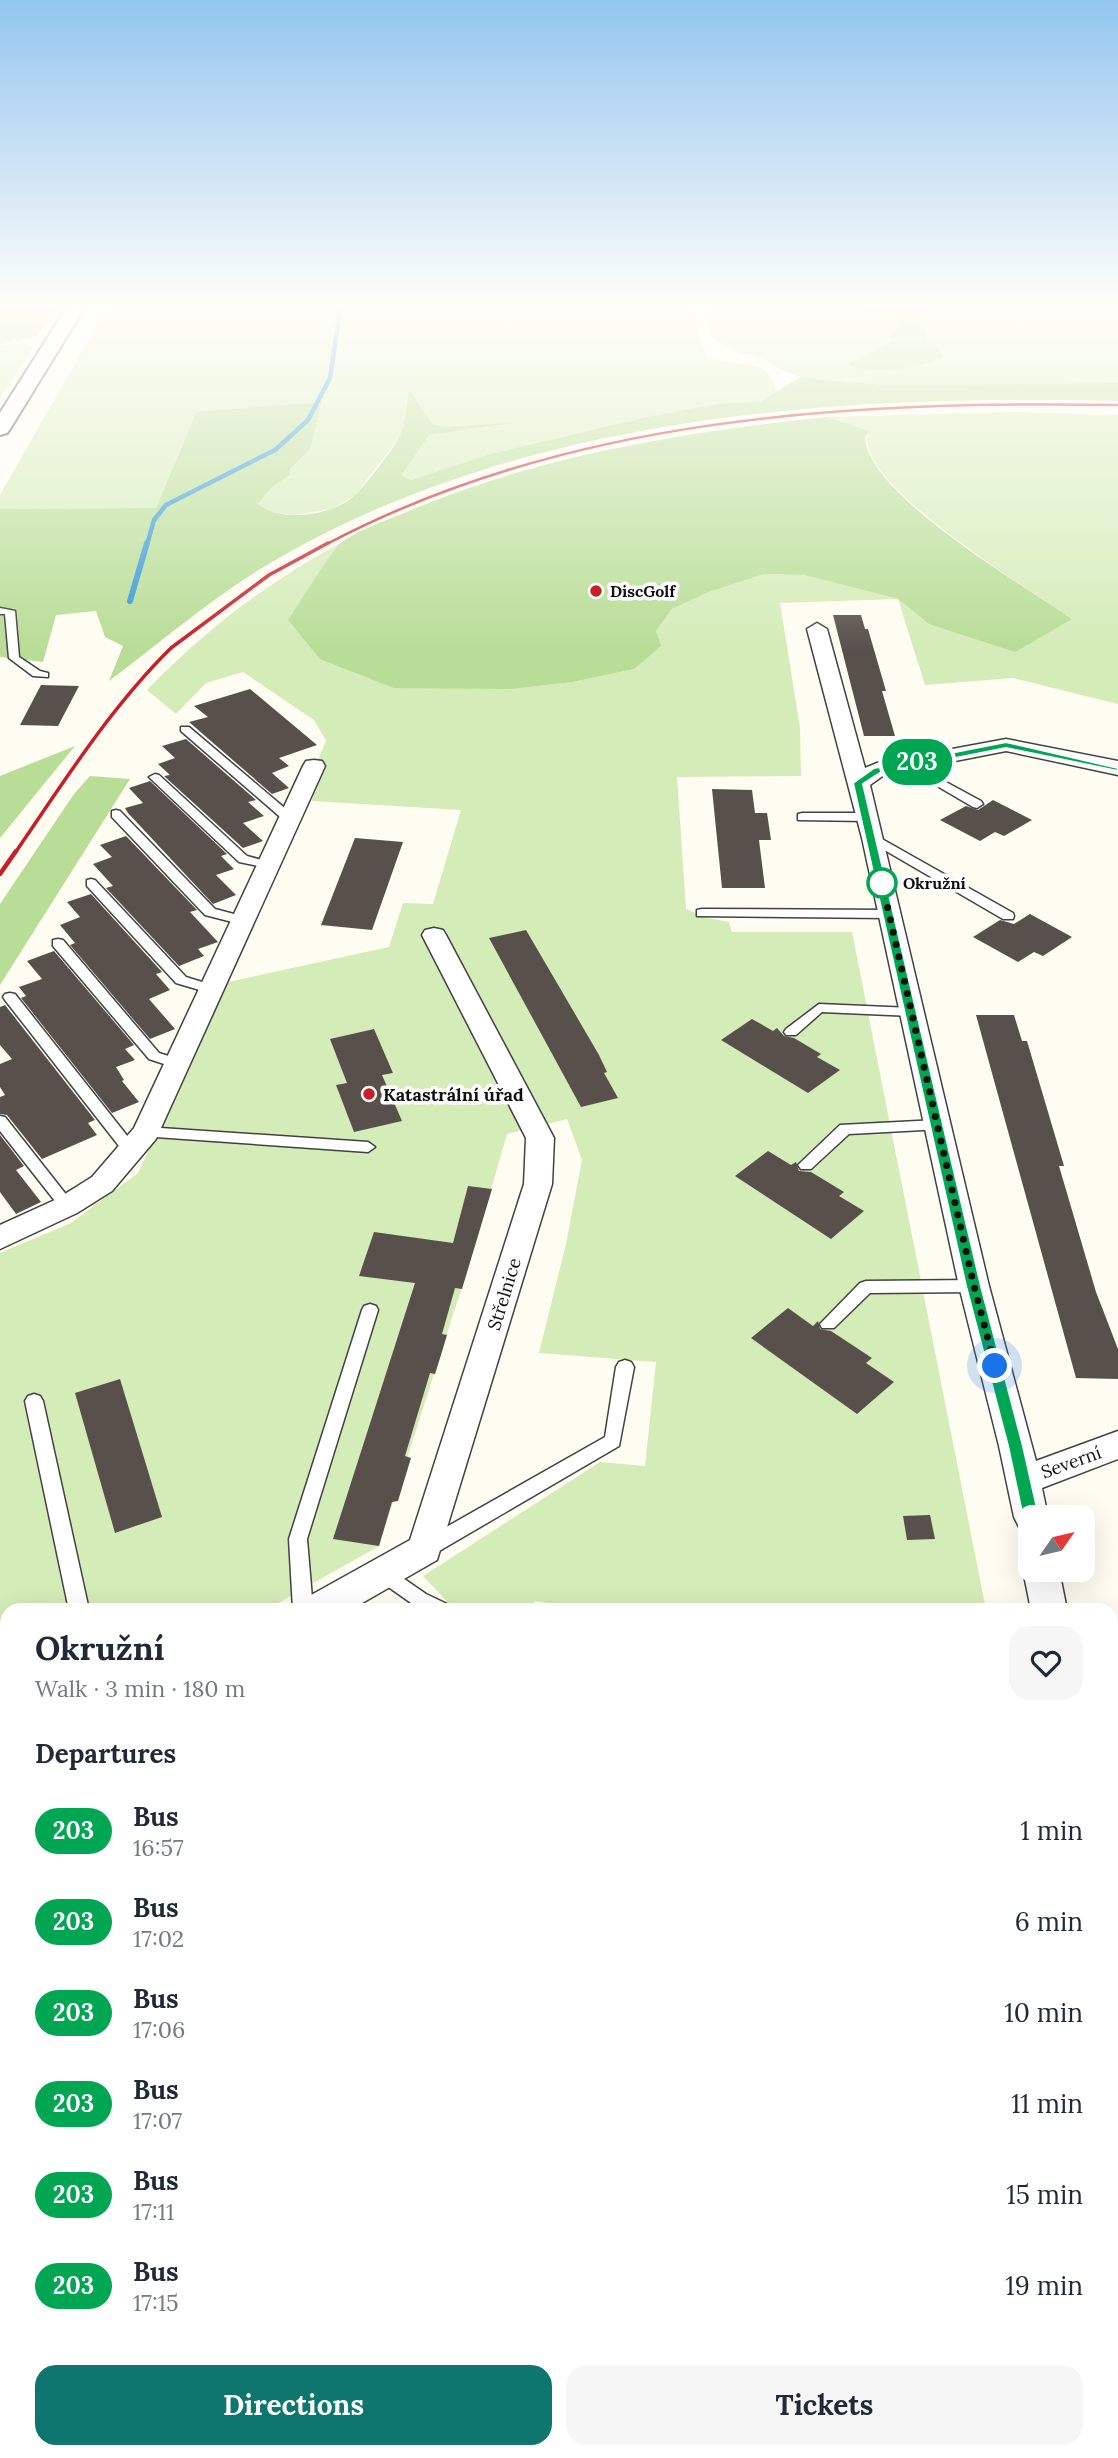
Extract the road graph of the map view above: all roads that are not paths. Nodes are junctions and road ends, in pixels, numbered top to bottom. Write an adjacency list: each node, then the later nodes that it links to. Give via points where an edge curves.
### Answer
1 (0, 611): 3 (lane, via 10,611 14,659)
2 (817, 629): 9 (street)
3 (44, 675)
4 (185, 729): 13 (lane)
5 (907, 764): 7 (street, via 1006,745); 9 (street, via 877,770); 10 (lane)
6 (314, 766): 13 (street)
7 (1118, 768)
8 (155, 777): 15 (lane, via 243,859)
9 (858, 783): 14 (street)
10 (977, 804)
11 (116, 814): 20 (lane, via 210,912)
12 (802, 817): 14 (lane)
13 (290, 819): 15 (street)
14 (870, 827): 18 (street); 19 (lane)
15 (269, 866): 20 (street)
16 (91, 883): 23 (lane, via 181,980)
17 (702, 913): 18 (lane)
18 (890, 914): 25 (street)
19 (1009, 916)
20 (244, 921): 23 (street)
21 (434, 935): 43 (street, Střelnice, via 540,1138 538,1184)
22 (58, 943): 27 (lane, via 154,1056)
23 (213, 990): 27 (street)
24 (10, 997): 30 (lane)
25 (912, 1012): 26 (lane, via 819,1009); 29 (street)
26 (791, 1032)
27 (179, 1064): 30 (street)
28 (0, 1121): 33 (lane)
29 (937, 1125): 32 (lane, via 845,1129); 35 (street)
30 (139, 1141): 31 (lane); 33 (street, via 102,1184)
31 (368, 1147)
32 (806, 1165)
33 (67, 1206): 34 (street)
34 (0, 1238)
35 (974, 1286): 37 (lane, via 866,1287); 41 (street)
36 (370, 1310): 47 (lane, via 298,1539)
37 (828, 1324)
38 (625, 1367): 43 (lane, via 613,1441)
39 (34, 1401): 46 (lane)
40 (1118, 1445): 41 (street, Severní)
41 (1024, 1480): 42 (street)
42 (1029, 1505)
43 (425, 1549): 44 (street)
44 (384, 1573): 48 (street); 49 (lane)
45 (1043, 1582): 50 (street)
46 (77, 1603)
47 (303, 1603)
48 (330, 1603)
49 (425, 1603)
50 (1048, 1603)

